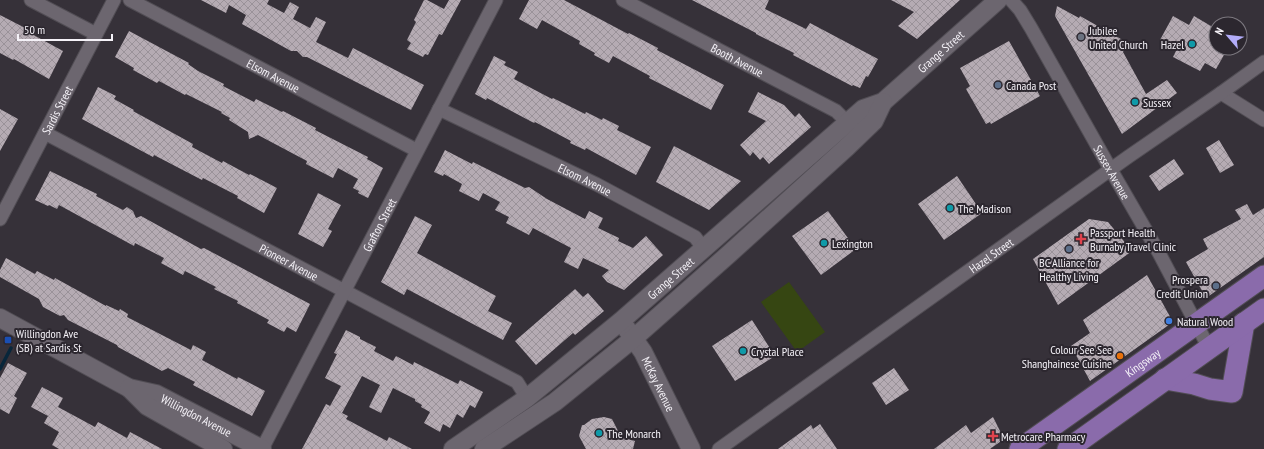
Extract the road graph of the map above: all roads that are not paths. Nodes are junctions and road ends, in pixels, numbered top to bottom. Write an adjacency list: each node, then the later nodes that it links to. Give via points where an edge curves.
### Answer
1 (31, 0): 8 (street)
2 (114, 0): 8 (street, Sardis Street)
3 (130, 0): 16 (street, Elsom Avenue)
4 (496, 0): 12 (street, Grafton Street)
5 (623, 0): 14 (street, Booth Avenue, via 836,111)
6 (998, 0): 11 (main road, Grange Street)
7 (1010, 0): 17 (street, Sussex Avenue, via 1031,28)
8 (96, 34): 15 (street, Sardis Street)
9 (1264, 62): 10 (street, Hazel Street)
10 (1221, 94): 13 (street); 17 (street, Hazel Street)
11 (883, 102): 14 (main road, Grange Street, via 863,109); 27 (main road, Grange Street, via 874,121 847,147)
12 (439, 109): 16 (street, Grafton Street); 19 (street, Elsom Avenue, via 596,184 695,237)
13 (1264, 120)
14 (848, 123): 19 (main road, Grange Street)
15 (45, 133): 18 (street, Sardis Street); 21 (street, Pioneer Avenue)
16 (416, 150): 21 (street, Grafton Street)
17 (1111, 170): 26 (street, Sussex Avenue); 37 (street, Hazel Street)
18 (0, 219)
19 (704, 249): 24 (main road, Grange Street)
20 (1264, 276): 26 (main road, Kingsway)
21 (344, 290): 31 (street, Pioneer Avenue, via 517,382); 33 (street, Grafton Street)
22 (1264, 309): 25 (main road)
23 (0, 318): 30 (main road, Willingdon Avenue)
24 (621, 321): 27 (main road, McKay Avenue); 31 (main road, Grange Street)
25 (1244, 323): 28 (main road); 29 (main road, via 1232,392)
26 (1197, 324): 28 (street, Sussex Avenue); 38 (main road, Kingsway)
27 (634, 338): 35 (main road, Grange Street, via 555,402); 36 (main road, McKay Avenue)
28 (1209, 348): 29 (main road)
29 (1164, 379): 39 (main road)
30 (129, 388): 32 (main road, Willingdon Avenue, via 147,406); 33 (main road, Willingdon Avenue, via 156,394)
31 (527, 398): 34 (main road, Grange Street)
32 (223, 449)
33 (262, 449)
34 (453, 449)
35 (484, 449)
36 (692, 449)
37 (719, 449)
38 (1020, 449)
39 (1068, 449)

